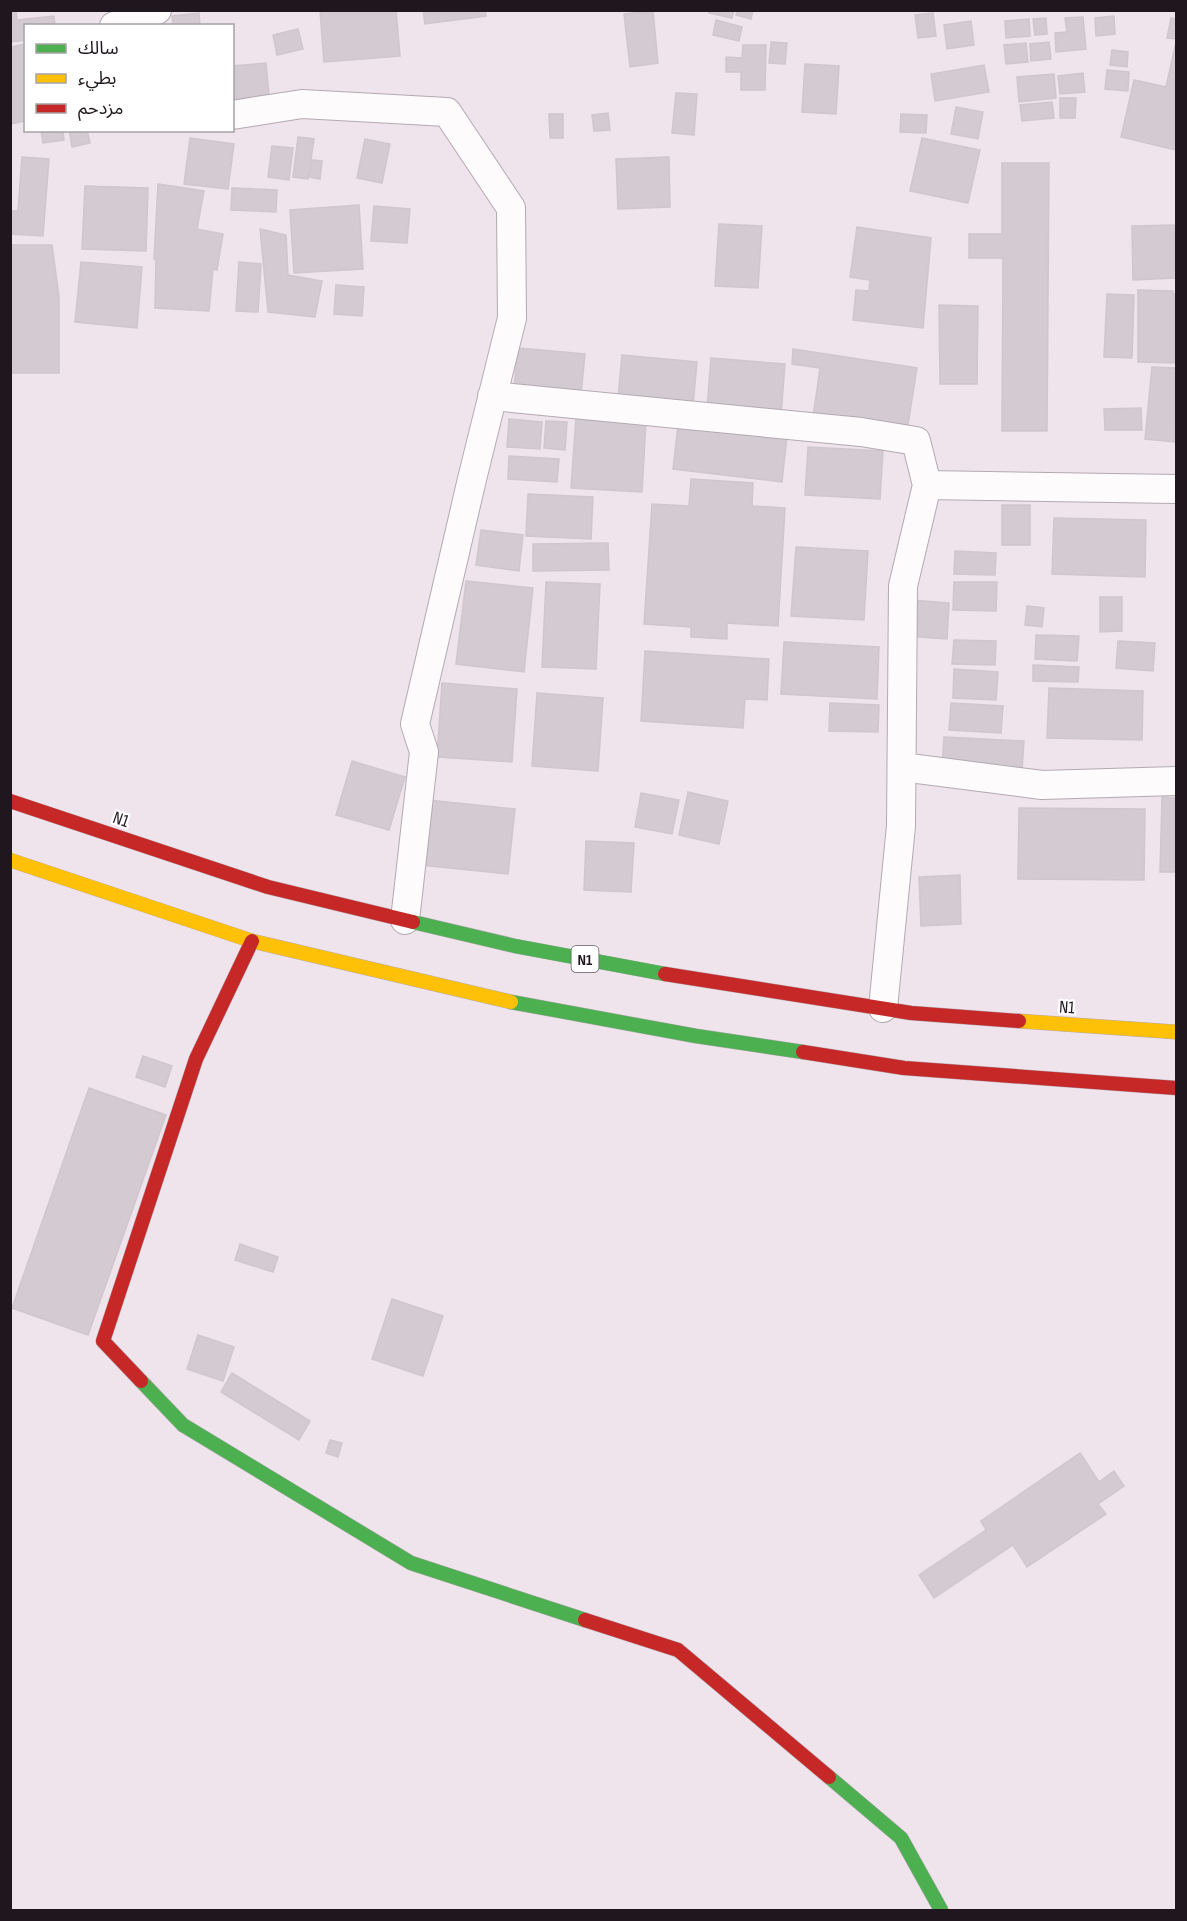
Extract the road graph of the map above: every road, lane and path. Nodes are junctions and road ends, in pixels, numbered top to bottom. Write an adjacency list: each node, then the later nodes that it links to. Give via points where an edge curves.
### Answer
1 (158, 10): 2 (street)
2 (120, 24)
3 (234, 115): 4 (street, via 302,104 447,112 511,208 512,318)
4 (492, 396): 5 (street, via 861,432 916,441); 11 (street, via 415,724 424,752)
5 (927, 485): 6 (street); 7 (street, via 903,586)
6 (1176, 489)
7 (902, 767): 8 (street, via 1042,785); 13 (street, via 901,826)
8 (1176, 781)
9 (10, 801): 11 (main road, N1 / N1, via 268,887)
10 (10, 860): 12 (main road)
11 (405, 920): 13 (main road, N1 / N1, via 706,981)
12 (252, 941): 15 (main road, via 504,1001 725,1041 904,1068); 16 (main road, via 196,1059 103,1341 183,1425 411,1563 678,1650 901,1838)
13 (883, 1008): 14 (main road, N1 / N1)
14 (1176, 1032)
15 (1176, 1088)
16 (941, 1911)

